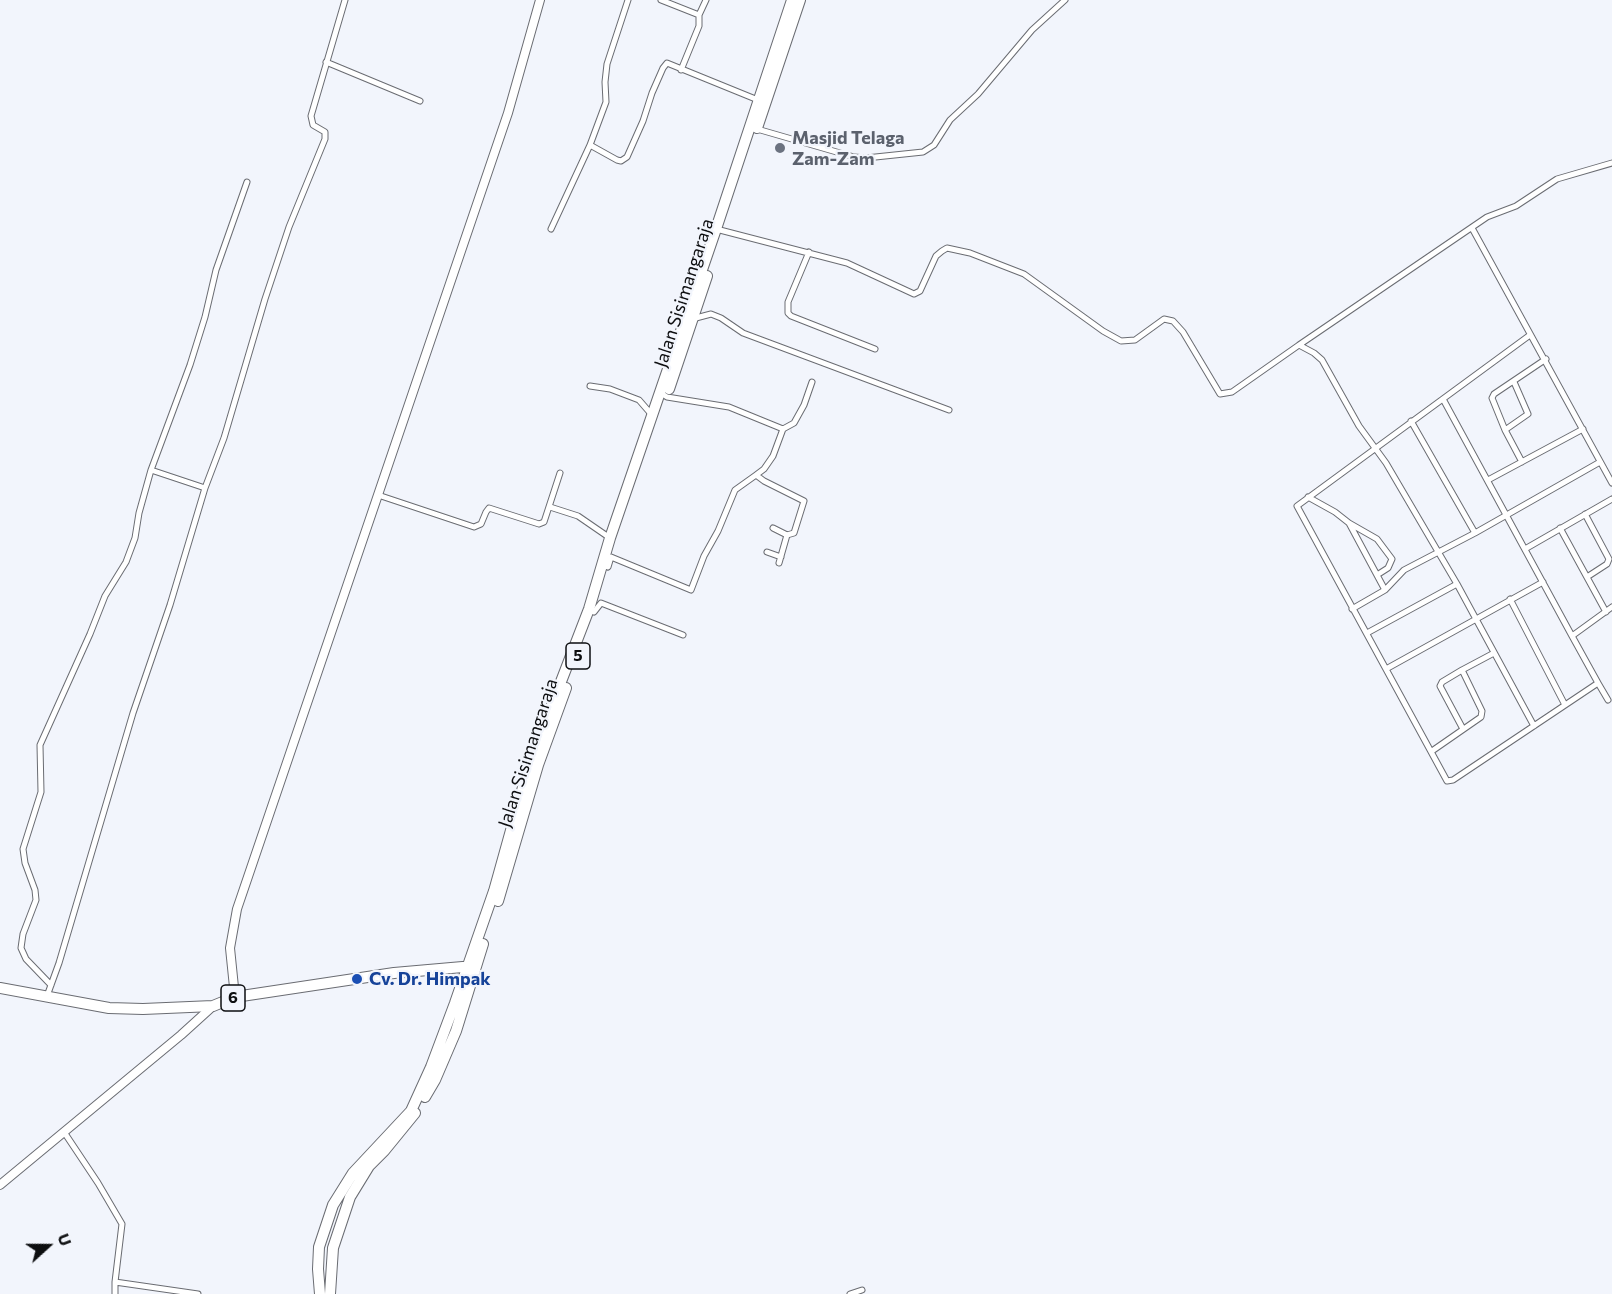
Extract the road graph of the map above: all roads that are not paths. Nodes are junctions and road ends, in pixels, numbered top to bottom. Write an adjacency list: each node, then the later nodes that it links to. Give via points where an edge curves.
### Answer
1 (345, 0): 10 (street)
2 (540, 0): 47 (street, via 508,113)
3 (628, 0): 15 (street, via 607,64 606,102)
4 (661, 0): 9 (street)
5 (706, 0): 9 (street)
6 (792, 0): 12 (highway, Jalan Sisimangaraja / 5)
7 (800, 0): 14 (highway, Jalan Sisimangaraja / 5)
8 (1065, 0): 14 (street, via 1032,30 978,94 950,120 934,145 923,152 855,157)
9 (699, 15): 11 (street, via 699,26)
10 (326, 62): 13 (street); 46 (street, via 310,119 325,132 325,139 289,227)
11 (681, 70): 12 (street); 15 (street, via 664,65 627,157 617,160)
12 (758, 100): 14 (highway, Jalan Sisimangaraja / 5)
13 (420, 101)
14 (753, 135): 20 (highway, Jalan Sisimangaraja / 5)
15 (590, 145): 19 (street)
16 (1612, 163): 18 (street, via 1557,179)
17 (247, 182): 41 (street, via 216,270 190,365)
18 (1473, 228): 23 (street); 24 (street)
19 (551, 229)
20 (719, 230): 21 (street); 22 (highway, Jalan Sisimangaraja / 5)
21 (809, 252): 24 (street, via 847,263 914,294 923,286 936,256 947,248 954,249 1024,274 1121,341 1135,340 1164,319 1173,321 1220,394 1232,392); 25 (street, via 788,302 790,316)
22 (690, 318): 30 (highway, Jalan Sisimangaraja / 5); 32 (street, via 711,314 743,333)
23 (1530, 335): 26 (street); 31 (street)
24 (1299, 345): 38 (street, via 1322,360 1343,400)
25 (875, 349)
26 (1546, 359): 28 (street); 36 (street)
27 (812, 382): 35 (street, via 794,423)
28 (1514, 382): 37 (street, via 1492,398); 37 (street, via 1528,414)
29 (590, 386): 33 (street, via 639,400)
30 (664, 395): 33 (highway, Jalan Sisimangaraja / 5); 35 (street, via 729,406); 62 (highway, Jalan Sisimangaraja / 5)
31 (1443, 399): 34 (street); 44 (street)
32 (949, 410)
33 (653, 416): 58 (highway, Jalan Sisimangaraja / 5)
34 (1411, 421): 38 (street); 56 (street)
35 (783, 429): 43 (street, via 773,456)
36 (1584, 429): 39 (street); 40 (street)
37 (1505, 430): 39 (street)
38 (1376, 448): 48 (street); 61 (street)
39 (1522, 462): 44 (street)
40 (1600, 462): 45 (street); 52 (street)
41 (151, 471): 46 (street); 88 (street, via 126,562 105,596 40,745 41,792 23,849 36,900 21,948)
42 (560, 473): 50 (street)
43 (756, 475): 57 (street, via 803,499 794,533); 62 (street, via 735,490 691,590 611,557)
44 (1488, 480): 52 (street)
45 (1612, 483)
46 (205, 488): 88 (street)
47 (378, 495): 50 (street, via 474,527 480,526 487,509 492,508 542,524); 89 (street, via 237,909 230,948)
48 (1308, 497): 53 (street); 70 (street, via 1297,506)
49 (1612, 499): 51 (street)
50 (549, 507): 58 (street, via 578,516)
51 (1585, 514): 55 (street); 64 (street, via 1609,559)
52 (1507, 515): 56 (street); 59 (street)
53 (1349, 523): 63 (street); 63 (street, via 1377,539 1392,560)
54 (773, 528): 57 (street)
55 (1560, 528): 59 (street); 64 (street)
56 (1475, 533): 61 (street)
57 (787, 535): 60 (street, via 780,560)
58 (610, 538): 62 (highway, Jalan Sisimangaraja / 5)
59 (1525, 549): 65 (street)
60 (767, 552)
61 (1439, 553): 66 (street); 67 (street, via 1404,570)
62 (605, 566): 71 (highway, Jalan Sisimangaraja / 5)
63 (1377, 575): 67 (street)
64 (1587, 577): 72 (street)
65 (1543, 582): 68 (street); 76 (street)
66 (1457, 584): 73 (street); 74 (street)
67 (1385, 590): 70 (street)
68 (1510, 599): 73 (street); 82 (street)
69 (1612, 608): 72 (street)
70 (1352, 609): 74 (street)
71 (591, 611): 75 (street, via 601,603); 86 (highway, Jalan Sisimangaraja / 5, via 534,764 504,870)
72 (1606, 612): 76 (street)
73 (1475, 618): 77 (street); 78 (street)
74 (1367, 633): 78 (street)
75 (683, 635)
76 (1572, 636): 80 (street)
77 (1494, 652): 79 (street); 83 (street)
78 (1386, 669): 85 (street)
79 (1462, 670): 84 (street, via 1483,713); 84 (street, via 1440,686)
80 (1598, 683): 81 (street); 82 (street)
81 (1608, 700)
82 (1565, 705): 83 (street)
83 (1534, 726): 85 (street, via 1449,782)
84 (1463, 729): 85 (street)
85 (1432, 751)
86 (471, 964): 89 (highway, 6); 97 (highway, via 411,1111 360,1164 333,1205 319,1246); 98 (highway, Jalan Sisimangaraja / 5, via 456,1031 435,1080 411,1120 369,1166 350,1197 333,1248)
87 (0, 988): 88 (highway, 6)
88 (49, 991): 90 (highway, 6, via 109,1008)
89 (236, 998): 90 (highway, 6)
90 (213, 1006): 91 (street)
91 (63, 1132): 92 (street); 93 (street, via 122,1224)
92 (0, 1185)
93 (115, 1282): 95 (street); 96 (street)
94 (862, 1290): 99 (street)
95 (116, 1294)
96 (198, 1294)
97 (320, 1294)
98 (330, 1294)
99 (850, 1294)

